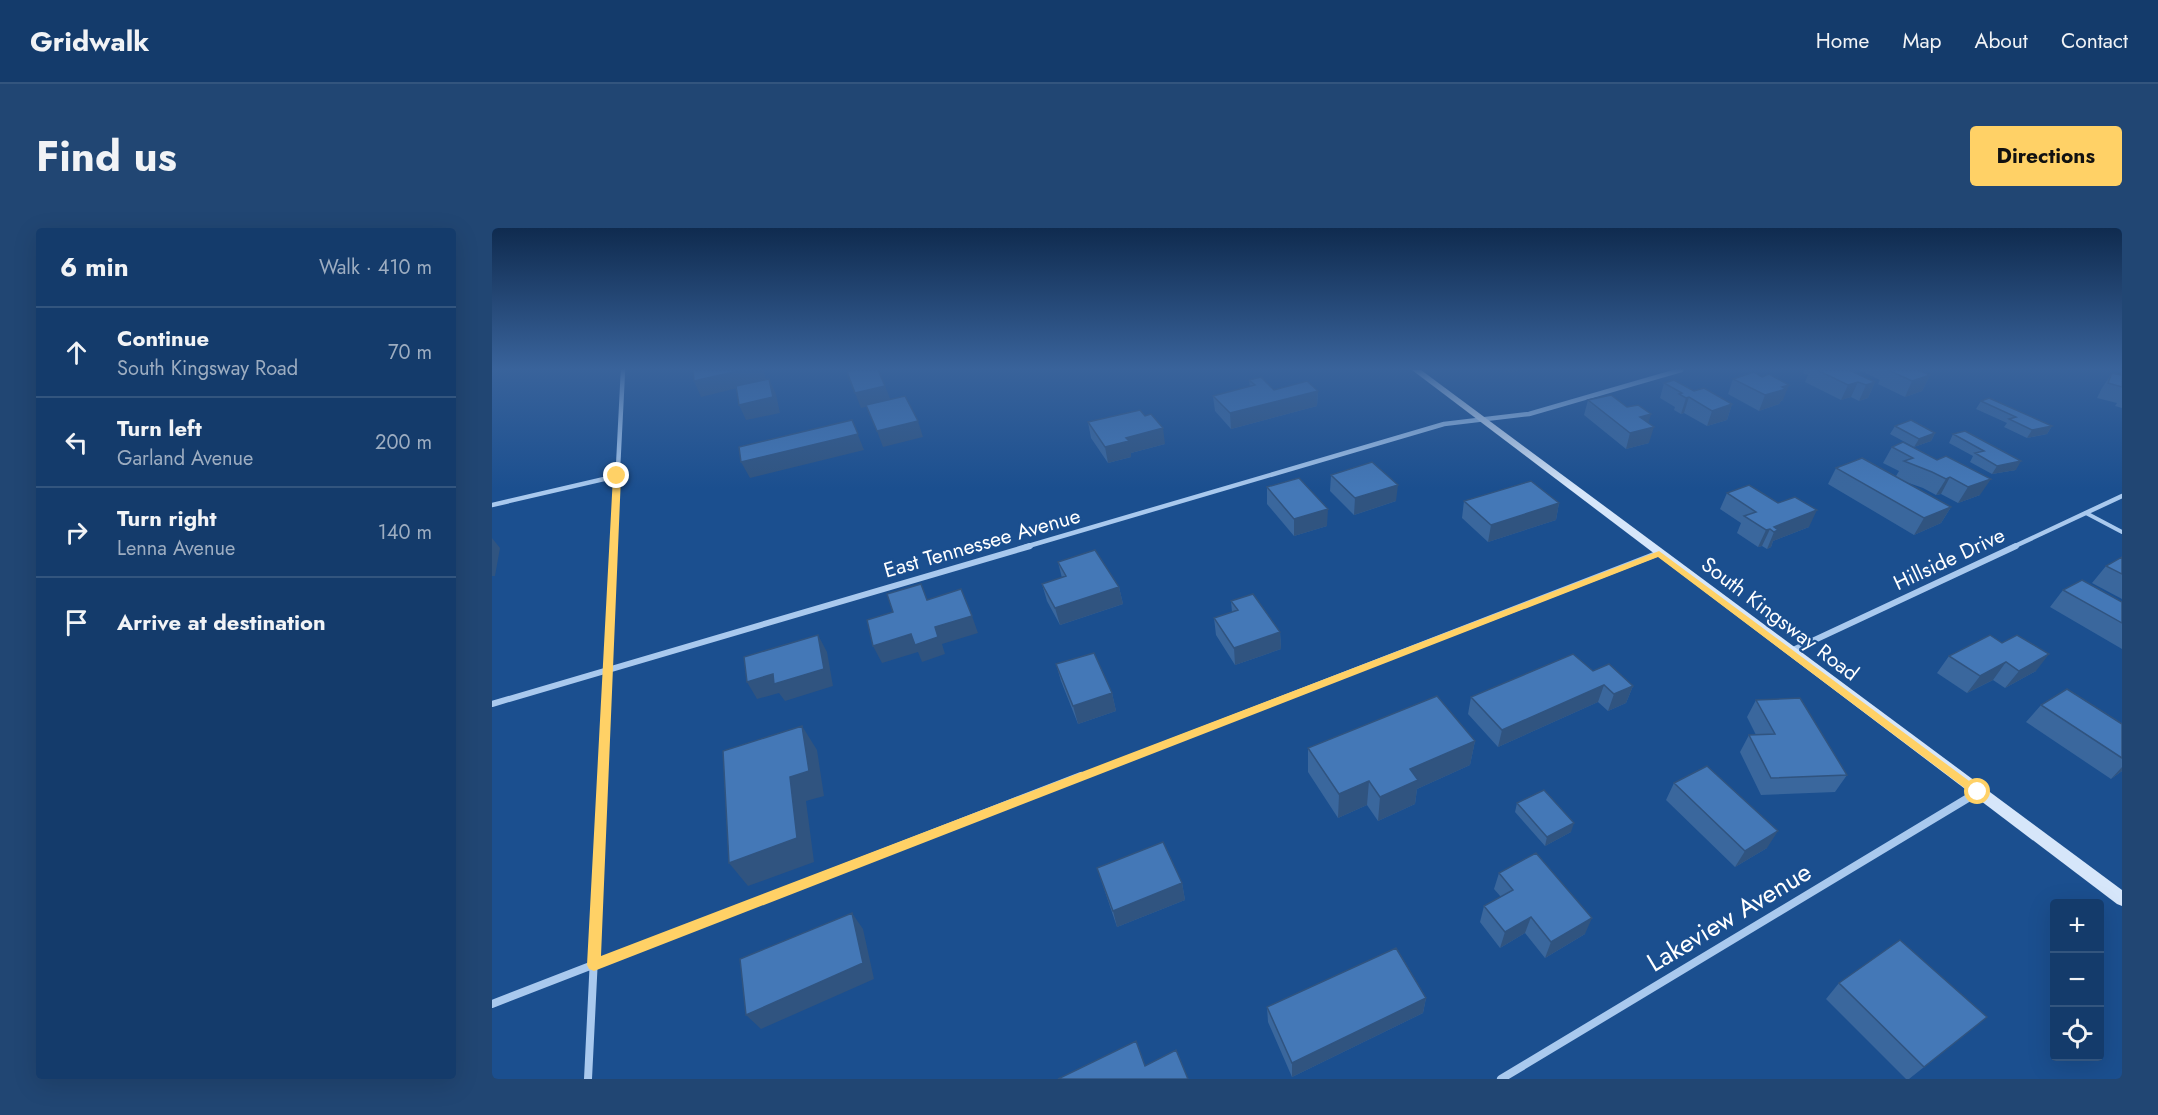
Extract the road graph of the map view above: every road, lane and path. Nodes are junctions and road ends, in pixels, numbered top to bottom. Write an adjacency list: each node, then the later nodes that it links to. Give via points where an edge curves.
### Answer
1 (621, 410): 5 (street)
2 (1469, 410): 4 (street, South Kingsway Road)
3 (1544, 410): 4 (street, East Tennessee Avenue)
4 (1483, 420): 10 (street, South Kingsway Road); 12 (street, East Tennessee Avenue, via 1444,424)
5 (617, 476): 7 (street); 12 (street)
6 (2122, 496): 8 (street, Hillside Drive)
7 (492, 505)
8 (2086, 513): 9 (lane); 11 (street, Hillside Drive)
9 (2122, 532)
10 (1659, 553): 11 (street, South Kingsway Road); 16 (street)
11 (1791, 652): 14 (street, South Kingsway Road)
12 (608, 670): 13 (street, East Tennessee Avenue); 16 (street)
13 (492, 704)
14 (1978, 792): 15 (street, South Kingsway Road); 19 (street, Lakeview Avenue)
15 (2122, 899)
16 (594, 965): 17 (street); 18 (street)
17 (492, 1004)
18 (588, 1079)
19 (1501, 1079)

